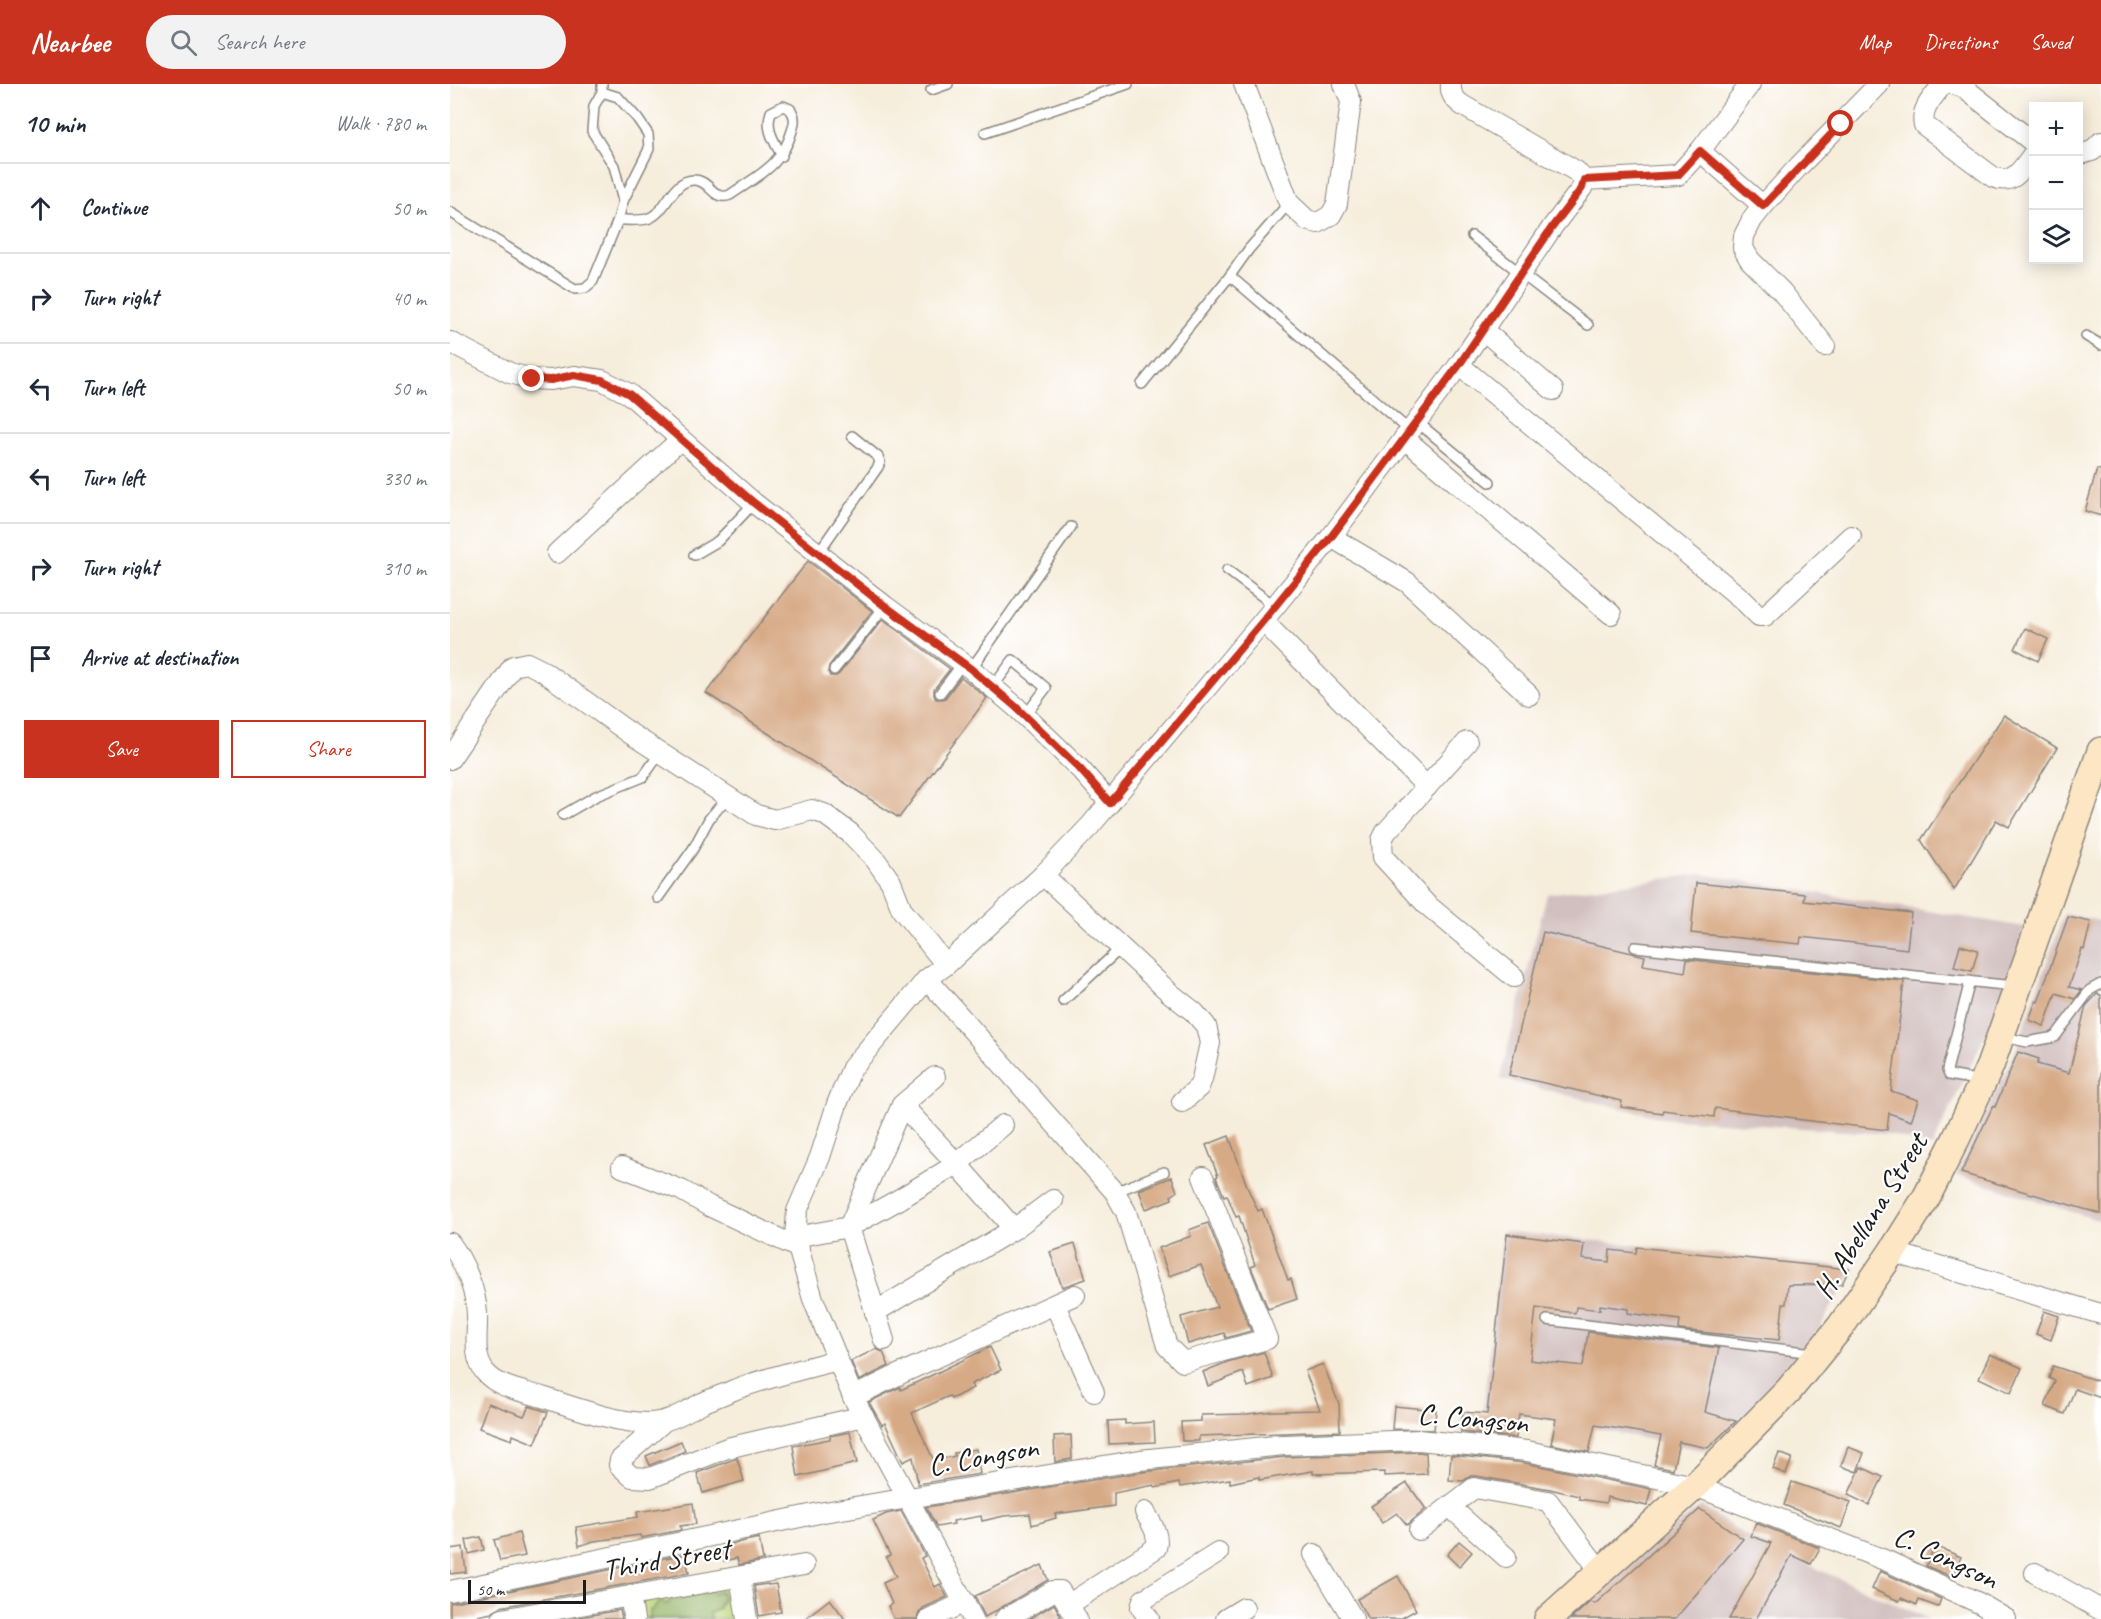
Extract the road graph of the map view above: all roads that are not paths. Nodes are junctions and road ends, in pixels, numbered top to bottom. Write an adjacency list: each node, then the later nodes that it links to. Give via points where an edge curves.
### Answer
1 (948, 84): 11 (lane)
2 (1128, 84): 12 (lane)
3 (1244, 84): 21 (street)
4 (1344, 84): 21 (street, via 1351,102 1337,204 1330,215 1318,222 1307,220)
5 (1451, 84): 19 (street, via 1453,98 1462,105 1581,174)
6 (1750, 84): 15 (street)
7 (1879, 84): 22 (street)
8 (1942, 84): 18 (street, via 1924,111 1924,125 2002,181 2014,178)
9 (1953, 84): 13 (street, via 1964,88)
10 (602, 88): 20 (lane, via 594,106 592,132 614,166); 20 (lane, via 618,98 648,134 649,149)
11 (931, 90)
12 (985, 134)
13 (2029, 139)
14 (2101, 142): 16 (street)
15 (1700, 151): 19 (street, via 1678,175); 22 (street)
16 (2083, 154)
17 (782, 156): 17 (lane, via 795,120 792,111 783,106 771,112 768,123); 24 (lane, via 723,198 704,182 690,181 680,186 648,219)
18 (2032, 156)
19 (1584, 180): 26 (street)
20 (623, 201): 24 (lane)
21 (1289, 203): 27 (lane)
22 (1763, 206): 33 (street, via 1744,236 1743,248 1749,260 1782,292)
23 (450, 212): 24 (lane, via 575,289 585,288 593,281)
24 (618, 220)
25 (1472, 236): 26 (lane)
26 (1520, 275): 28 (lane); 29 (street)
27 (1230, 276): 35 (lane); 37 (lane)
28 (1588, 325)
29 (1483, 330): 34 (street); 36 (street)
30 (2086, 336): 32 (lane)
31 (450, 342): 39 (street, via 510,373 532,379 574,375 602,380 629,394)
32 (2101, 345)
33 (1825, 346)
34 (1459, 365): 37 (street); 43 (street, via 1759,616 1765,616)
35 (1142, 384)
36 (1553, 390)
37 (1410, 430): 40 (lane); 44 (street); 51 (street)
38 (852, 436): 46 (lane, via 880,462)
39 (680, 440): 41 (street); 45 (street)
40 (1490, 482)
41 (754, 503): 46 (street); 47 (lane, via 718,541)
42 (1071, 527): 52 (lane)
43 (1851, 536)
44 (1331, 537): 50 (street); 56 (street, via 1407,582)
45 (557, 553)
46 (818, 554): 49 (street)
47 (694, 555)
48 (1227, 570): 50 (lane)
49 (885, 606): 52 (street); 53 (lane)
50 (1269, 614): 62 (street); 64 (street)
51 (1611, 614)
52 (967, 666): 54 (street); 55 (lane)
53 (834, 670)
54 (992, 688): 57 (street); 57 (lane, via 1013,660 1046,688)
55 (940, 693)
56 (1529, 695)
57 (1025, 716): 64 (street)
58 (1467, 742): 62 (street)
59 (2101, 751): 75 (main road, H. Abellana Street)
60 (661, 752): 61 (street, via 527,663 513,666); 63 (street); 65 (lane, via 643,777 596,796)
61 (450, 759)
62 (1427, 787): 71 (street, via 1386,832 1383,856 1426,904)
63 (727, 798): 67 (lane); 70 (street, via 756,815 775,820 813,810 850,833 886,874 902,910)
64 (1110, 803): 66 (street)
65 (563, 815)
66 (1043, 875): 69 (street); 70 (street)
67 (657, 898)
68 (1635, 946): 73 (lane)
69 (1121, 948): 76 (lane); 80 (street, via 1206,1026 1210,1043 1205,1070 1198,1087)
70 (946, 965): 72 (street)
71 (1514, 977)
72 (927, 979): 87 (street); 91 (street, via 852,1068 797,1210)
73 (1970, 981): 75 (lane); 79 (lane, via 1947,1070 1949,1074)
74 (2101, 984): 77 (lane, via 2090,990 2055,1037 2027,1042)
75 (2019, 986): 77 (main road, H. Abellana Street)
76 (1063, 1001)
77 (2001, 1037): 79 (main road, H. Abellana Street)
78 (935, 1077): 81 (street)
79 (1983, 1081): 93 (main road, H. Abellana Street, via 1926,1198)
80 (1182, 1102)
81 (902, 1105): 83 (street); 89 (street)
82 (1003, 1125): 83 (street)
83 (957, 1164): 89 (street); 90 (street)
84 (622, 1167): 91 (street)
85 (1164, 1172): 87 (lane)
86 (1203, 1177): 87 (street, via 1267,1339 1183,1362 1167,1346 1126,1212)
87 (1115, 1192)
88 (1053, 1200): 90 (street)
89 (849, 1227): 91 (street); 96 (street)
90 (1014, 1229): 96 (street)
91 (797, 1242): 101 (street, via 813,1299)
92 (450, 1243): 105 (street, via 465,1268 474,1298 477,1354 483,1370 493,1379 591,1413 632,1422)
93 (1892, 1252): 97 (street); 100 (main road, H. Abellana Street)
94 (1075, 1295): 95 (street)
95 (1055, 1305): 102 (street); 103 (street)
96 (875, 1312): 99 (street)
97 (2101, 1314)
98 (1547, 1320): 100 (lane)
99 (884, 1340)
100 (1820, 1354): 106 (main road, H. Abellana Street)
101 (837, 1360): 103 (street); 105 (street, via 770,1377)
102 (1094, 1392)
103 (853, 1396): 104 (street)
104 (864, 1416): 105 (street, via 727,1448 657,1476 629,1475 620,1467 620,1460); 107 (street)
105 (663, 1422)
106 (1695, 1486): 107 (street, C. Congson, via 1527,1452 1419,1440 1284,1445 1140,1460); 115 (main road, H. Abellana Street); 133 (street, C. Congson, via 1887,1561)
107 (908, 1499): 118 (street, C. Congson, via 824,1512); 122 (street)
108 (1449, 1506): 110 (street); 113 (street); 115 (street, via 1474,1488 1548,1501)
109 (1145, 1512): 123 (street, via 1156,1533 1156,1548)
110 (1419, 1530)
111 (1218, 1553): 129 (street, via 1143,1600 1141,1606)
112 (1314, 1554): 131 (street)
113 (1506, 1557)
114 (804, 1565): 117 (street, Third Street)
115 (1600, 1572): 132 (main road, H. Abellana Street)
116 (2035, 1574): 121 (street)
117 (740, 1577): 119 (street, Third Street); 126 (street)
118 (450, 1591)
119 (630, 1596): 124 (street, Third Street); 125 (street)
120 (1244, 1608): 130 (street)
121 (2101, 1610)
122 (969, 1611): 127 (street)
123 (1072, 1612): 128 (street, via 1060,1591 1053,1591)
124 (507, 1618)
125 (634, 1619)
126 (747, 1619)
127 (929, 1619)
128 (1005, 1619)
129 (1149, 1619)
130 (1226, 1619)
131 (1353, 1619)
132 (1548, 1619)
133 (2006, 1619)

